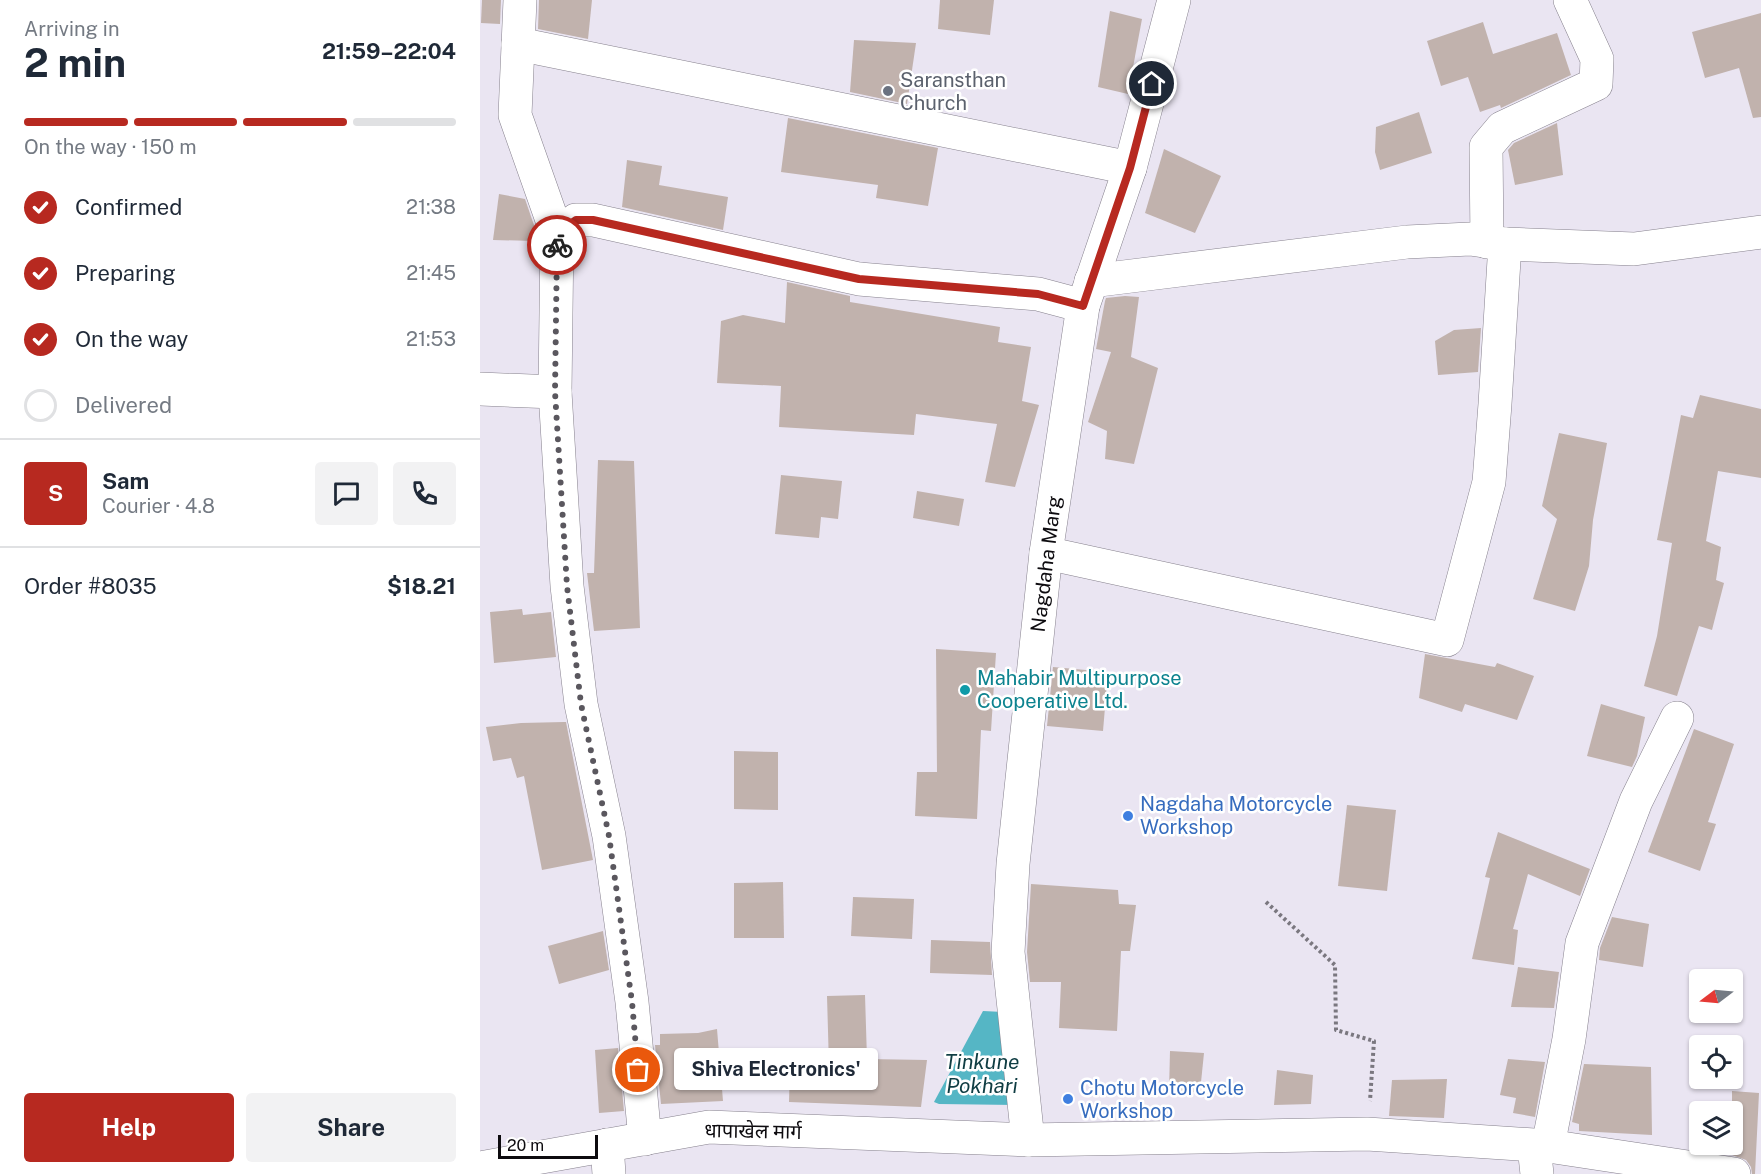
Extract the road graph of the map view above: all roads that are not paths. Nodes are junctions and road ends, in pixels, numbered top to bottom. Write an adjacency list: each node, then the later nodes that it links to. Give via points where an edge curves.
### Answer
1 (519, 0): 4 (street)
2 (1174, 0): 5 (street, Nagdaha Marg)
3 (1570, 0): 8 (street, via 1596,59 1596,84 1502,128 1486,147)
4 (518, 44): 5 (street); 7 (street, via 515,115)
5 (1130, 168): 9 (street, Nagdaha Marg)
6 (1761, 232): 8 (street, via 1634,249)
7 (557, 234): 9 (street, via 576,220 593,220 859,279 1038,294); 11 (street)
8 (1496, 243): 9 (street, via 1470,239 1407,242); 12 (street, via 1496,405 1489,482 1447,640)
9 (1087, 293): 12 (street, Nagdaha Marg)
10 (480, 389): 11 (street)
11 (555, 392): 14 (street, via 567,586 581,704 609,836 632,1002)
12 (1046, 553): 15 (street, Nagdaha Marg, via 1013,864 1008,952)
13 (1677, 718): 16 (street, via 1636,801 1582,943 1569,1039)
14 (645, 1139): 15 (street, धापाखेल मार्ग, via 709,1127); 17 (street, धापाखेल मार्ग)
15 (1028, 1140): 16 (street, धापाखेल मार्ग, via 1367,1134)
16 (1540, 1155): 19 (street, धापाखेल मार्ग)
17 (608, 1160): 18 (street, धापाखेल मार्ग)
18 (480, 1168)
19 (1734, 1174)

